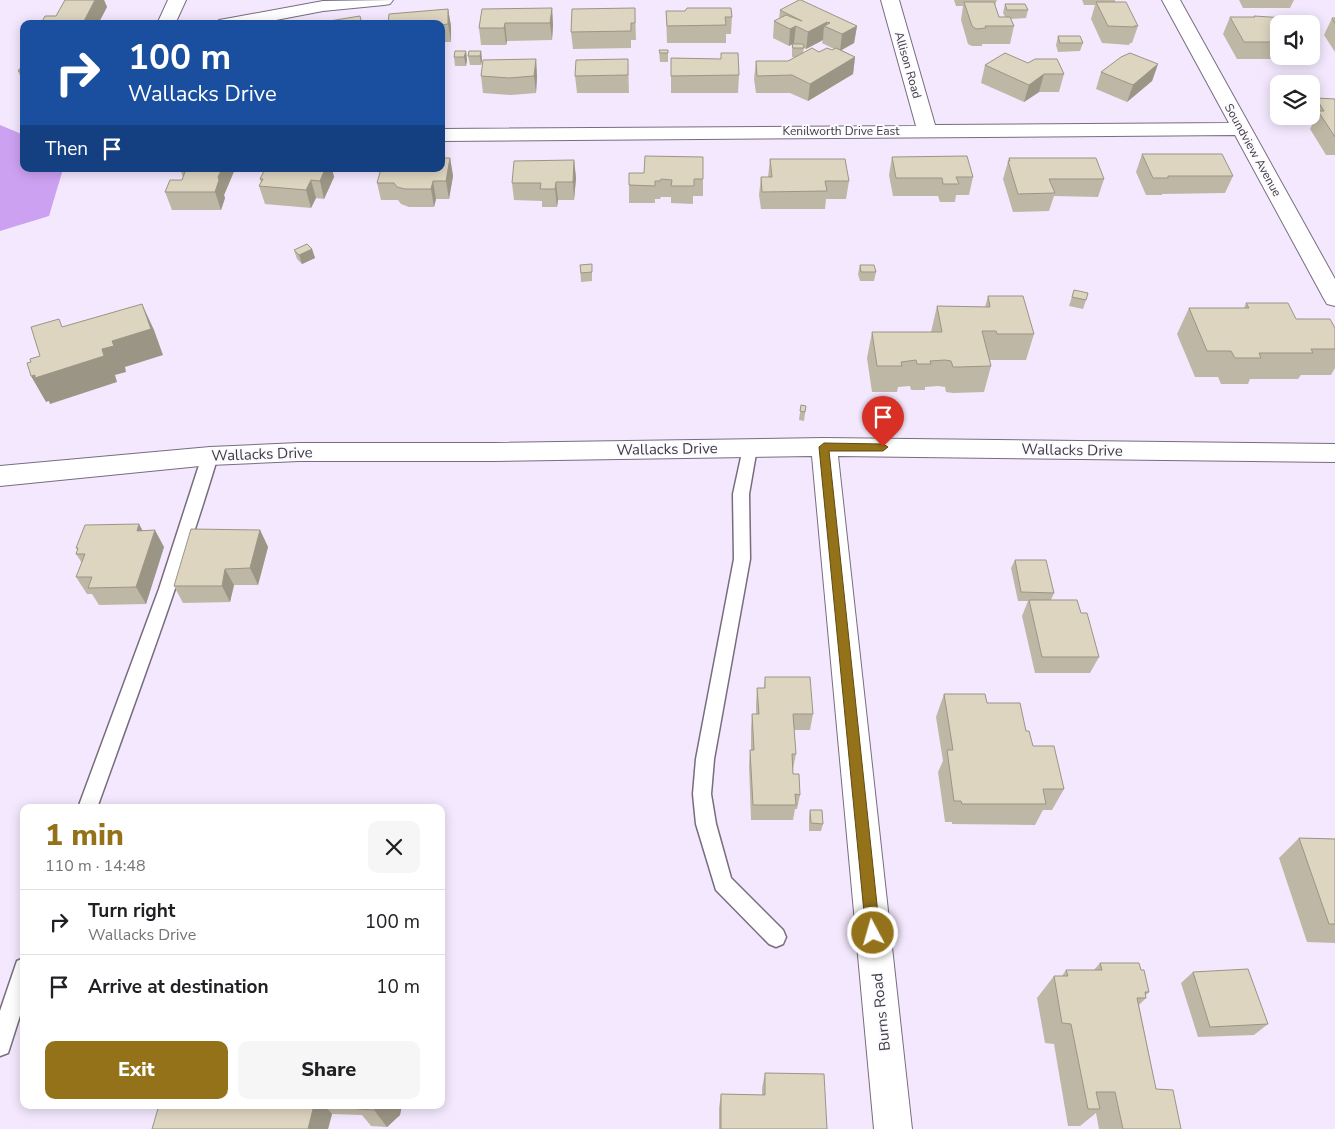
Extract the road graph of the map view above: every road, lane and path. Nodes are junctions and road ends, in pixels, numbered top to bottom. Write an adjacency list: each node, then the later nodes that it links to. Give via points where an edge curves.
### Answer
1 (177, 0): 5 (street)
2 (384, 0): 6 (street, via 323,6)
3 (890, 0): 8 (street, Allison Road)
4 (1171, 0): 7 (street, Soundview Avenue)
5 (168, 20)
6 (247, 20)
7 (1241, 129): 8 (street, Kenilworth Drive East); 10 (street, Soundview Avenue)
8 (927, 130): 9 (street, Kenilworth Drive East)
9 (445, 134)
10 (1335, 299)
11 (824, 447): 12 (street, Wallacks Drive); 13 (street, Wallacks Drive); 20 (street, Burns Road)
12 (750, 448): 14 (street, Wallacks Drive, via 298,452); 17 (lane, via 741,494 742,559 705,759 702,794 706,824 723,883)
13 (1335, 453)
14 (210, 456): 15 (street, Wallacks Drive); 16 (lane, via 161,610)
15 (0, 476)
16 (88, 804)
17 (776, 937)
18 (20, 981): 19 (lane)
19 (0, 1044)
20 (893, 1129)

